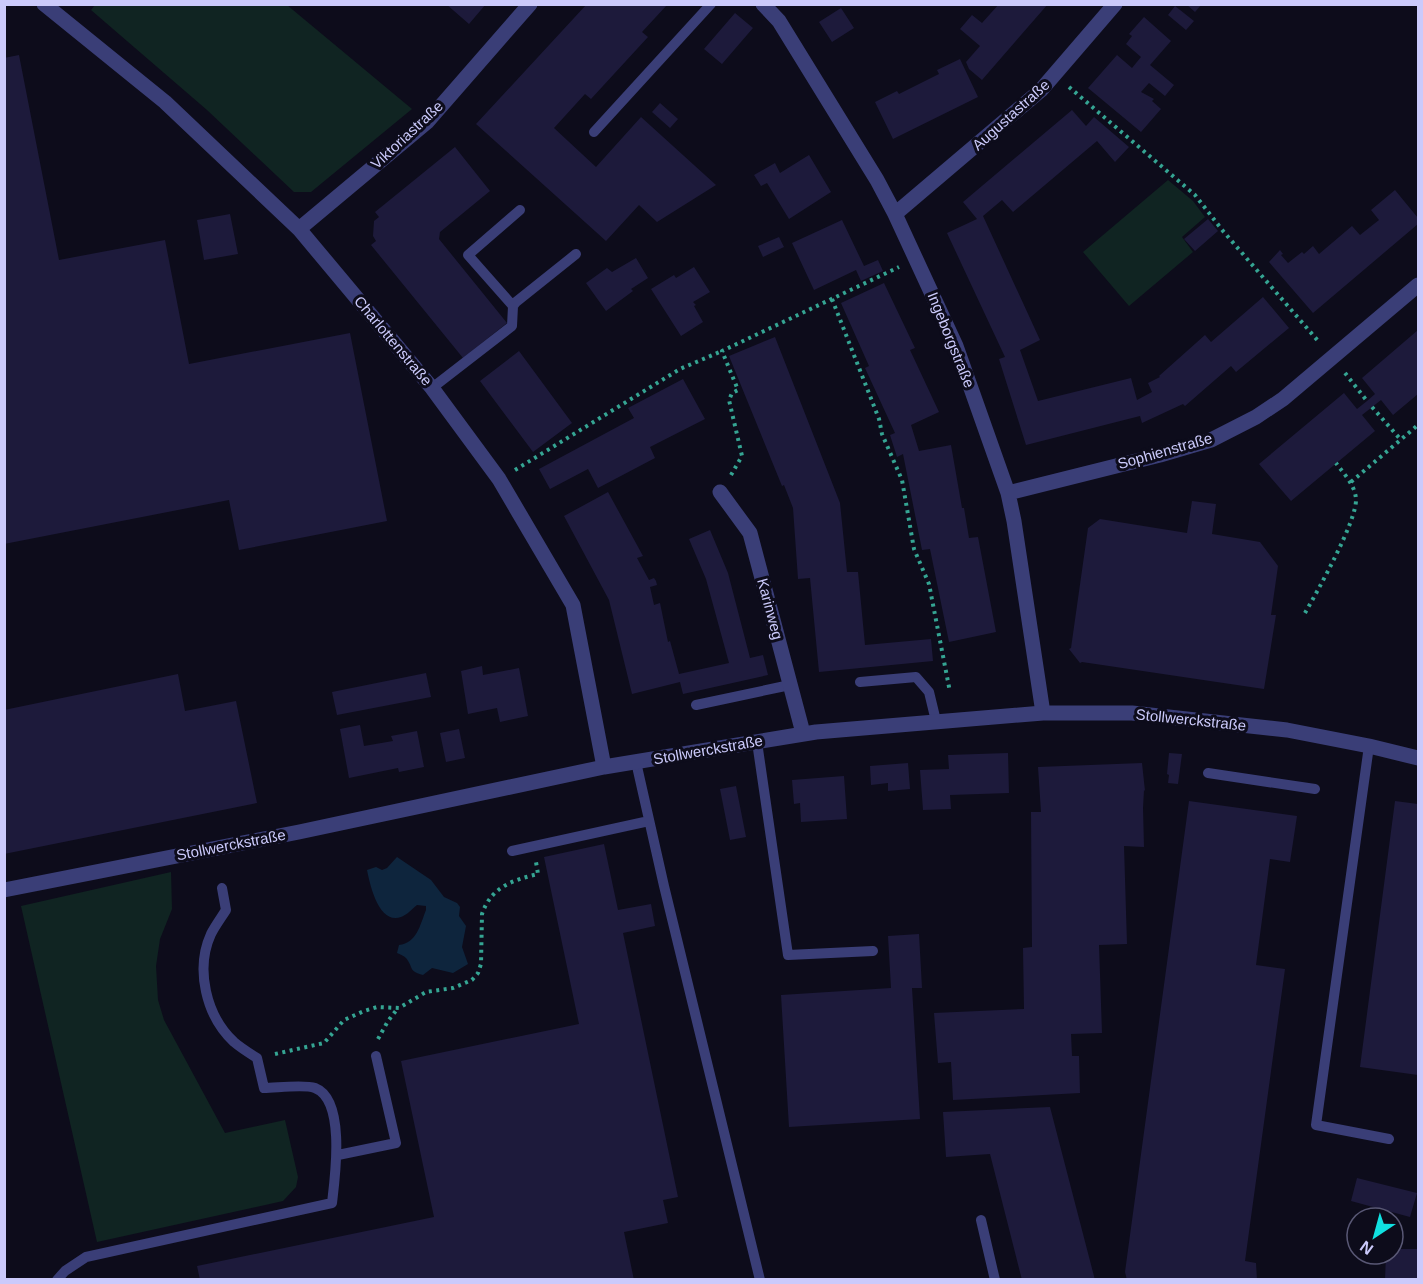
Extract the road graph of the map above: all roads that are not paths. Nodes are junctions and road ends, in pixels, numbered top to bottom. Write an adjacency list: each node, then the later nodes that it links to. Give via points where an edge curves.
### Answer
1 (44, 4): 9 (street, Charlottenstraße, via 165,102)
2 (530, 4): 9 (street, Viktoriastraße, via 427,122)
3 (711, 4): 6 (lane)
4 (764, 4): 8 (street, Ingeborgstraße, via 779,21)
5 (1115, 4): 8 (street, Augustastraße, via 1041,90)
6 (594, 132)
7 (520, 210): 12 (lane, via 468,255)
8 (896, 214): 15 (street, Ingeborgstraße, via 956,346)
9 (299, 229): 13 (street, Charlottenstraße)
10 (576, 254): 12 (lane)
11 (1419, 285): 15 (street, Sophienstraße, via 1283,399 1211,440)
12 (513, 306): 13 (lane, via 512,326)
13 (432, 388): 26 (street, Charlottenstraße, via 499,479 573,605)
14 (720, 492): 17 (street, Karinweg, via 750,533)
15 (1008, 493): 19 (street, Ingeborgstraße)
16 (860, 682): 20 (lane, via 916,677 929,692)
17 (790, 685): 18 (lane); 21 (street, Karinweg)
18 (696, 705)
19 (1043, 713): 20 (street, Stollwerckstraße); 23 (street, Stollwerckstraße, via 1132,713 1287,730)
20 (936, 722): 21 (street, Stollwerckstraße)
21 (803, 733): 22 (street, Stollwerckstraße)
22 (757, 742): 25 (street, Stollwerckstraße); 33 (lane, via 788,955)
23 (1369, 746): 24 (street, Stollwerckstraße); 35 (lane, via 1316,1125)
24 (1419, 758)
25 (636, 762): 26 (street, Stollwerckstraße); 29 (lane)
26 (604, 767): 32 (street, Stollwerckstraße)
27 (1208, 773): 28 (lane)
28 (1315, 789)
29 (650, 821): 30 (lane); 39 (lane)
30 (512, 852)
31 (222, 888): 36 (lane, via 226,910 211,935 203,963 205,992 215,1018 233,1041 257,1058 264,1088 314,1088 327,1096)
32 (4, 890)
33 (873, 951)
34 (375, 1056): 36 (lane, via 396,1143)
35 (1389, 1139)
36 (338, 1155): 38 (lane, via 332,1203 86,1257)
37 (981, 1220): 40 (lane)
38 (57, 1280)
39 (760, 1280)
40 (995, 1280)

